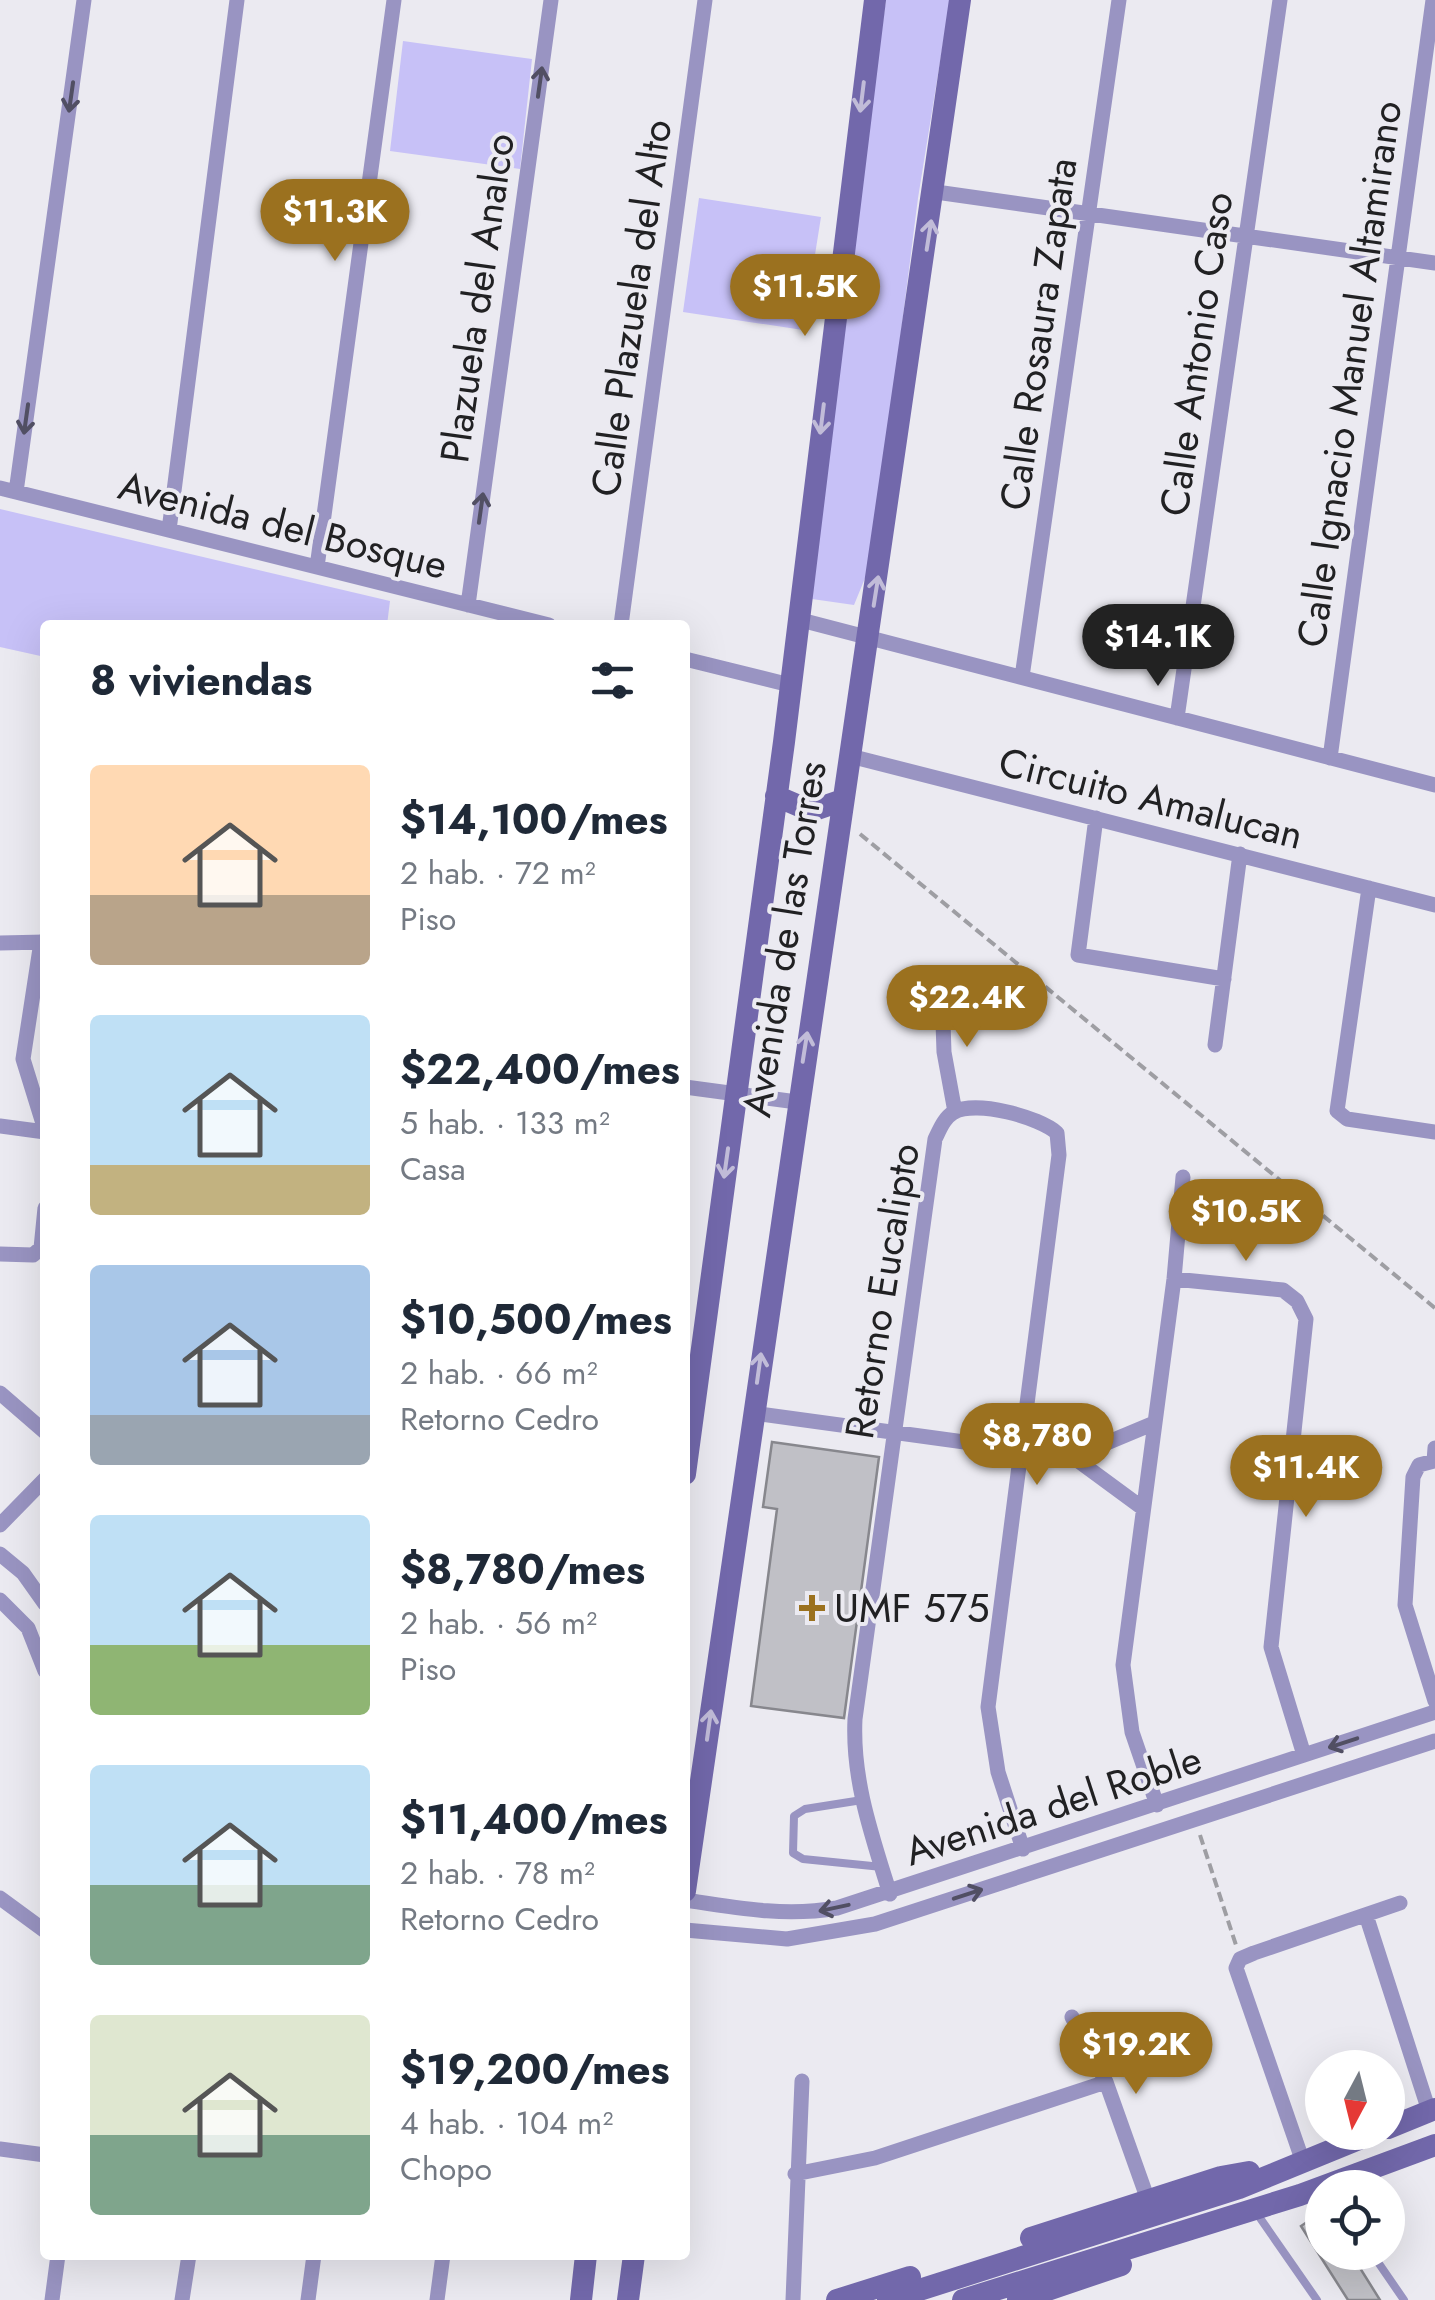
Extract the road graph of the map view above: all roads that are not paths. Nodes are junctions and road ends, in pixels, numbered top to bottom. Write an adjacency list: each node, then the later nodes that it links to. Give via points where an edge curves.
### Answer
1 (84, 0): 16 (street, one-way to 16)
2 (237, 0): 17 (street)
3 (394, 0): 18 (street)
4 (551, 0): 19 (street, Plazuela del Analco, one-way to 4)
5 (705, 0): 22 (street, Calle Plazuela del Alto)
6 (875, 0): 20 (street, Avenida de las Torres, one-way to 20)
7 (960, 0): 11 (street, Avenida de las Torres)
8 (1118, 0): 12 (street, Calle Rosaura Zapata)
9 (1280, 0): 13 (street, Calle Antonio Caso)
10 (1433, 0): 14 (street, Calle Ignacio Manuel Altamirano)
11 (936, 192): 12 (street); 23 (street, Avenida de las Torres, one-way to 11)
12 (1088, 214): 13 (street); 25 (street, Calle Rosaura Zapata)
13 (1246, 236): 14 (street); 27 (street, Calle Antonio Caso)
14 (1398, 258): 15 (street); 29 (street, Calle Ignacio Manuel Altamirano)
15 (1435, 262)
16 (8, 490): 17 (street, Avenida del Bosque)
17 (168, 530): 18 (street, Avenida del Bosque)
18 (317, 567): 19 (street, Avenida del Bosque)
19 (468, 605): 21 (street, Avenida del Bosque)
20 (797, 619): 23 (street); 26 (street, Avenida de las Torres)
21 (530, 620)
22 (622, 620)
23 (869, 638): 25 (street); 28 (street, Avenida de las Torres)
24 (690, 660): 26 (street)
25 (1022, 677): 27 (street)
26 (790, 685): 31 (street, Avenida de las Torres)
27 (1177, 718): 29 (street)
28 (850, 756): 32 (street, Avenida de las Torres); 33 (street, Circuito Amalucan)
29 (1330, 758): 30 (street)
30 (1435, 785)
31 (776, 796): 32 (street, via 811,811); 44 (street, Avenida de las Torres)
32 (842, 809): 45 (street, Avenida de las Torres, one-way to 32)
33 (1096, 818): 34 (street, Circuito Amalucan); 40 (street, via 1078,955)
34 (1240, 854): 35 (street, Circuito Amalucan); 40 (street)
35 (1370, 888): 36 (street, Circuito Amalucan); 50 (street, via 1337,1111 1347,1119)
36 (1435, 904)
37 (5, 944): 38 (street)
38 (40, 950)
39 (40, 961): 47 (street, via 22,1058)
40 (1224, 979): 42 (street)
41 (942, 992): 46 (street)
42 (1215, 1046)
43 (690, 1088): 44 (street)
44 (735, 1094): 45 (street); 60 (street, Avenida de las Torres, one-way to 60)
45 (797, 1102): 56 (street, Avenida de las Torres, one-way to 45)
46 (955, 1112): 59 (street, Retorno Eucalipto, via 936,1139); 61 (street, Retorno Eucalipto, via 975,1108 1041,1119 1057,1133)
47 (40, 1115)
48 (0, 1126): 49 (street)
49 (40, 1130)
50 (1435, 1132)
51 (1184, 1178): 54 (street)
52 (40, 1249): 53 (street, via 33,1255)
53 (0, 1254)
54 (1174, 1278): 57 (street); 74 (street, via 1282,1290 1306,1319 1272,1647)
55 (0, 1392): 58 (street)
56 (752, 1413): 59 (street); 78 (street, Avenida de las Torres, one-way to 56)
57 (1152, 1424): 63 (street); 65 (street)
58 (40, 1428)
59 (894, 1431): 61 (street); 75 (street, Retorno Eucalipto, via 855,1719)
60 (690, 1436)
61 (1020, 1448): 63 (street); 77 (street, Retorno Eucalipto, via 988,1707 998,1772)
62 (1435, 1456): 71 (street, via 1412,1477 1405,1606)
63 (1073, 1457): 65 (street)
64 (40, 1484): 66 (street)
65 (1141, 1507): 76 (street, via 1124,1696)
66 (0, 1525)
67 (0, 1554): 68 (street)
68 (40, 1597)
69 (0, 1600): 70 (street, via 28,1628)
70 (40, 1658)
71 (1435, 1701)
72 (1435, 1712): 74 (street, Avenida del Roble, one-way to 74)
73 (1435, 1741): 86 (street, Avenida del Roble, one-way to 73, via 786,1939 875,1924)
74 (1304, 1755): 76 (street, Avenida del Roble)
75 (862, 1800): 79 (street, Retorno Eucalipto); 79 (lane, via 794,1816 793,1853)
76 (1157, 1804): 77 (street, Avenida del Roble)
77 (1023, 1849): 80 (street, Avenida del Roble)
78 (690, 1854)
79 (882, 1867): 80 (street, Retorno Eucalipto)
80 (890, 1894): 82 (street, Avenida del Roble, one-way to 82, via 804,1914)
81 (0, 1898): 85 (street)
82 (690, 1901)
83 (1400, 1902): 84 (street)
84 (1366, 1915): 90 (street); 96 (street, via 1238,1963)
85 (40, 1927)
86 (690, 1930)
87 (1072, 2017): 89 (street)
88 (802, 2081): 98 (street)
89 (1106, 2082): 98 (street, via 875,2158); 100 (street)
90 (1432, 2110): 91 (street)
91 (1405, 2121)
92 (1435, 2144): 97 (street)
93 (0, 2149): 95 (street)
94 (1332, 2150): 96 (street)
95 (40, 2153)
96 (1293, 2166): 100 (street, via 1221,2177); 101 (street)
97 (1370, 2170)
98 (796, 2174): 116 (street)
99 (1305, 2194): 101 (street)
100 (1148, 2200): 117 (street)
101 (1248, 2205): 118 (street); 119 (street); 120 (street); 121 (lane)
102 (57, 2260): 111 (street)
103 (188, 2260): 112 (street)
104 (313, 2260): 113 (street)
105 (442, 2260): 114 (street)
106 (585, 2260): 110 (street)
107 (633, 2260): 109 (street)
108 (1383, 2270): 122 (lane)
109 (629, 2291): 115 (street)
110 (578, 2296)
111 (52, 2300)
112 (182, 2300)
113 (308, 2300)
114 (437, 2300)
115 (647, 2300)
116 (793, 2300)
117 (838, 2300)
118 (888, 2300)
119 (963, 2300)
120 (1018, 2300)
121 (1316, 2300)
122 (1404, 2300)

